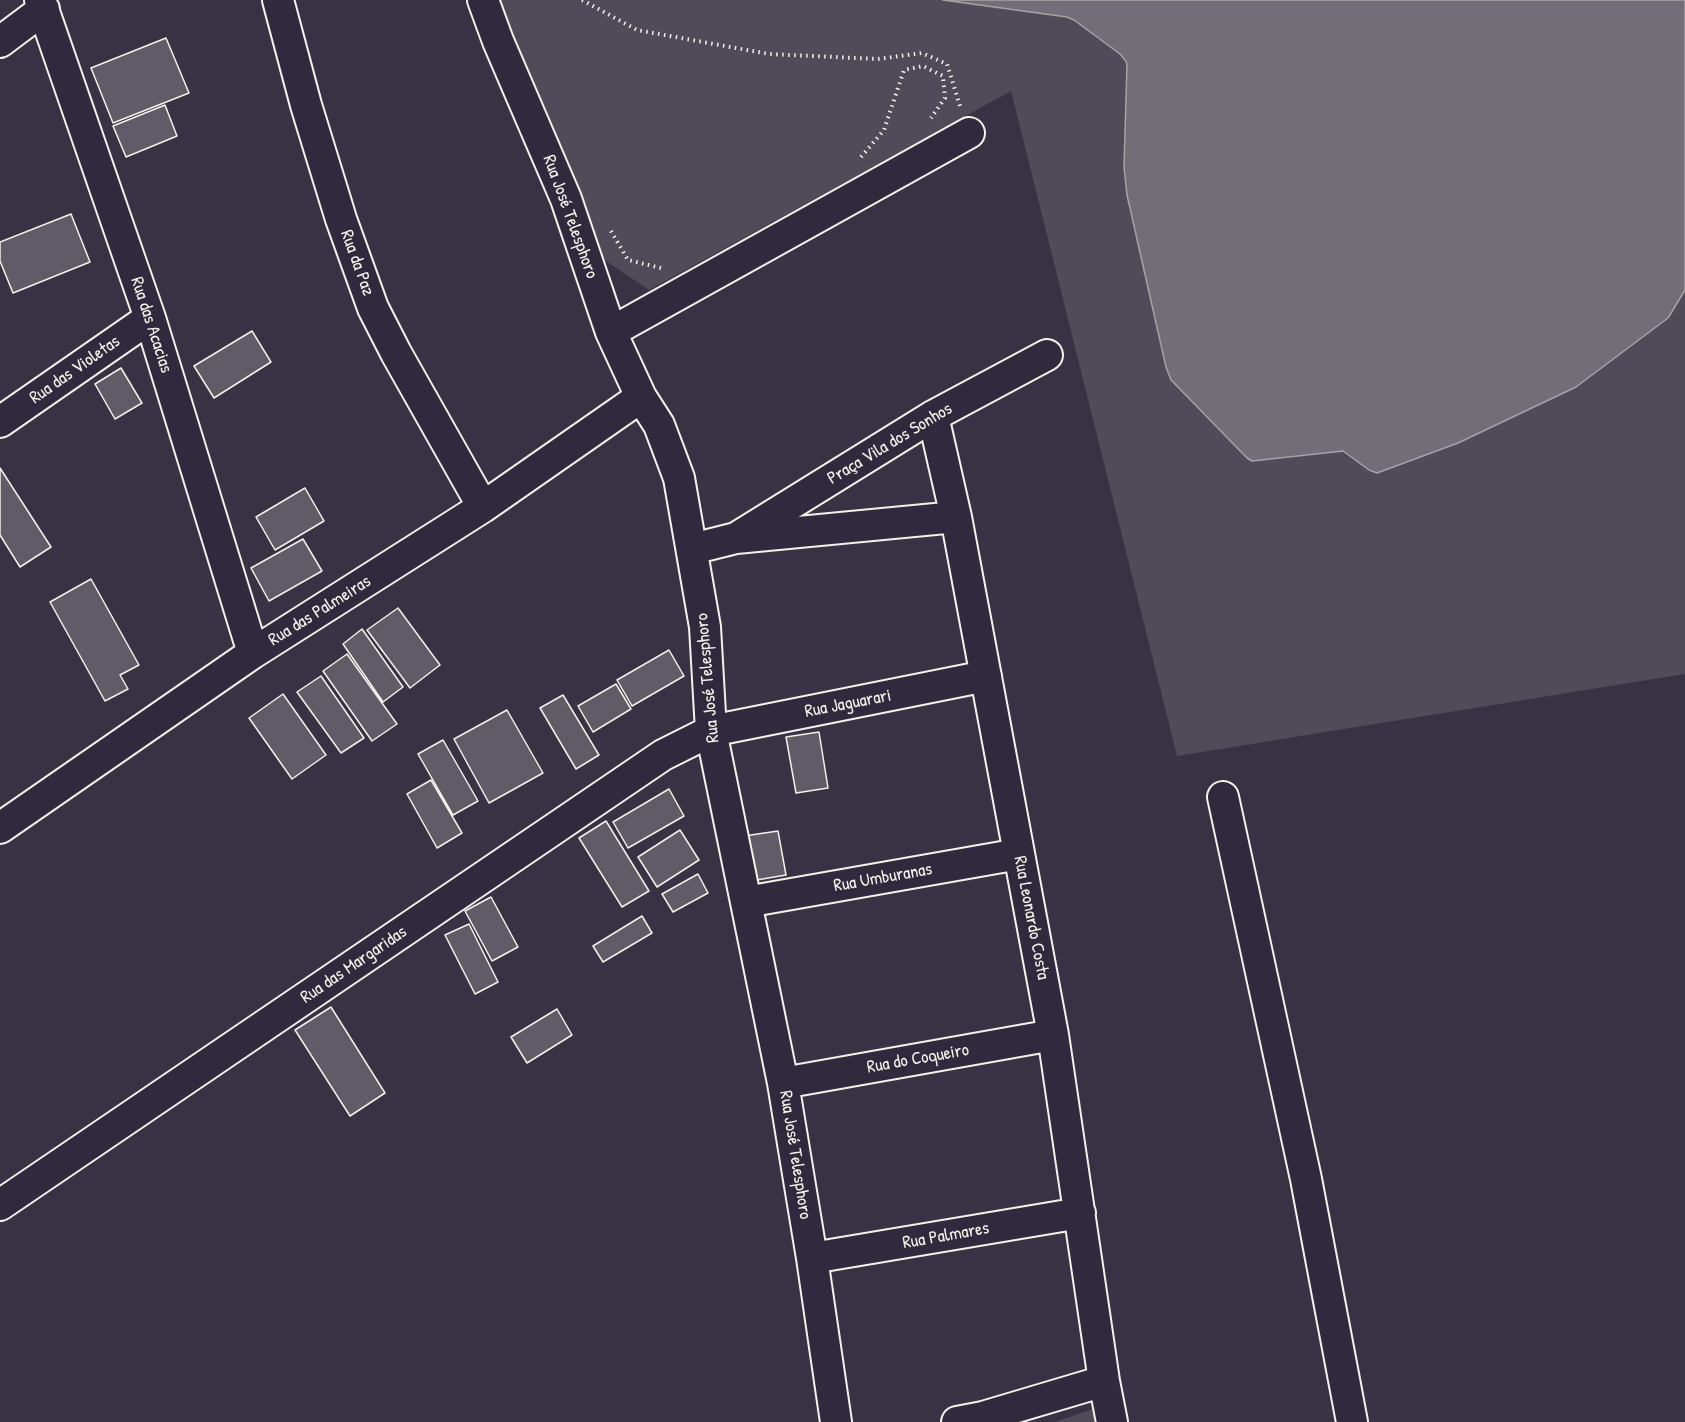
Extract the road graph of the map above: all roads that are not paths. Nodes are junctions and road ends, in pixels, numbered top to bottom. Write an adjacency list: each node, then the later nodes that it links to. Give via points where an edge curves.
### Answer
1 (278, 0): 12 (street, Rua da Paz, via 316,139 373,308)
2 (483, 0): 7 (street, Rua José Telesphoro, via 566,199)
3 (42, 4): 4 (street); 6 (street, Rua das Acacias)
4 (0, 42)
5 (969, 133): 7 (street)
6 (150, 318): 11 (street, Rua das Violetas); 16 (street, Rua das Acacias)
7 (611, 332): 9 (street, Rua José Telesphoro)
8 (1047, 355): 10 (street, Praça Vila dos Sonhos)
9 (641, 397): 12 (street, Rua das Palmeiras); 15 (street, Rua José Telesphoro, via 659,426 679,478)
10 (933, 416): 13 (street, Rua Leonardo Costa); 14 (street, Praça Vila dos Sonhos)
11 (0, 422)
12 (483, 507): 16 (street, Rua das Palmeiras)
13 (956, 518): 14 (street, Praça Vila dos Sonhos); 17 (street, Rua Leonardo Costa)
14 (736, 538): 15 (street, Praça Vila dos Sonhos)
15 (692, 549): 18 (street, Rua José Telesphoro, via 705,627)
16 (253, 653): 20 (street, Rua das Palmeiras)
17 (986, 676): 18 (street, Rua Jaguarari); 21 (street, Rua Leonardo Costa)
18 (711, 731): 22 (street, Rua José Telesphoro); 25 (street, Rua das Margaridas, via 663,755)
19 (1223, 797): 32 (street, via 1306,1179)
20 (0, 828)
21 (1019, 854): 22 (street, Rua Umburanas); 23 (street, Rua Leonardo Costa)
22 (746, 902): 24 (street, Rua José Telesphoro)
23 (1053, 1035): 24 (street, Rua do Coqueiro); 26 (street, Rua Leonardo Costa)
24 (783, 1083): 27 (street, Rua José Telesphoro)
25 (0, 1205)
26 (1080, 1213): 27 (street, Rua Palmares); 28 (street, Rua Leonardo Costa)
27 (812, 1258): 30 (street, Rua José Telesphoro)
28 (1104, 1381): 29 (street); 31 (street, Rua Leonardo Costa)
29 (975, 1420)
30 (836, 1422)
31 (1112, 1422)
32 (1352, 1422)

